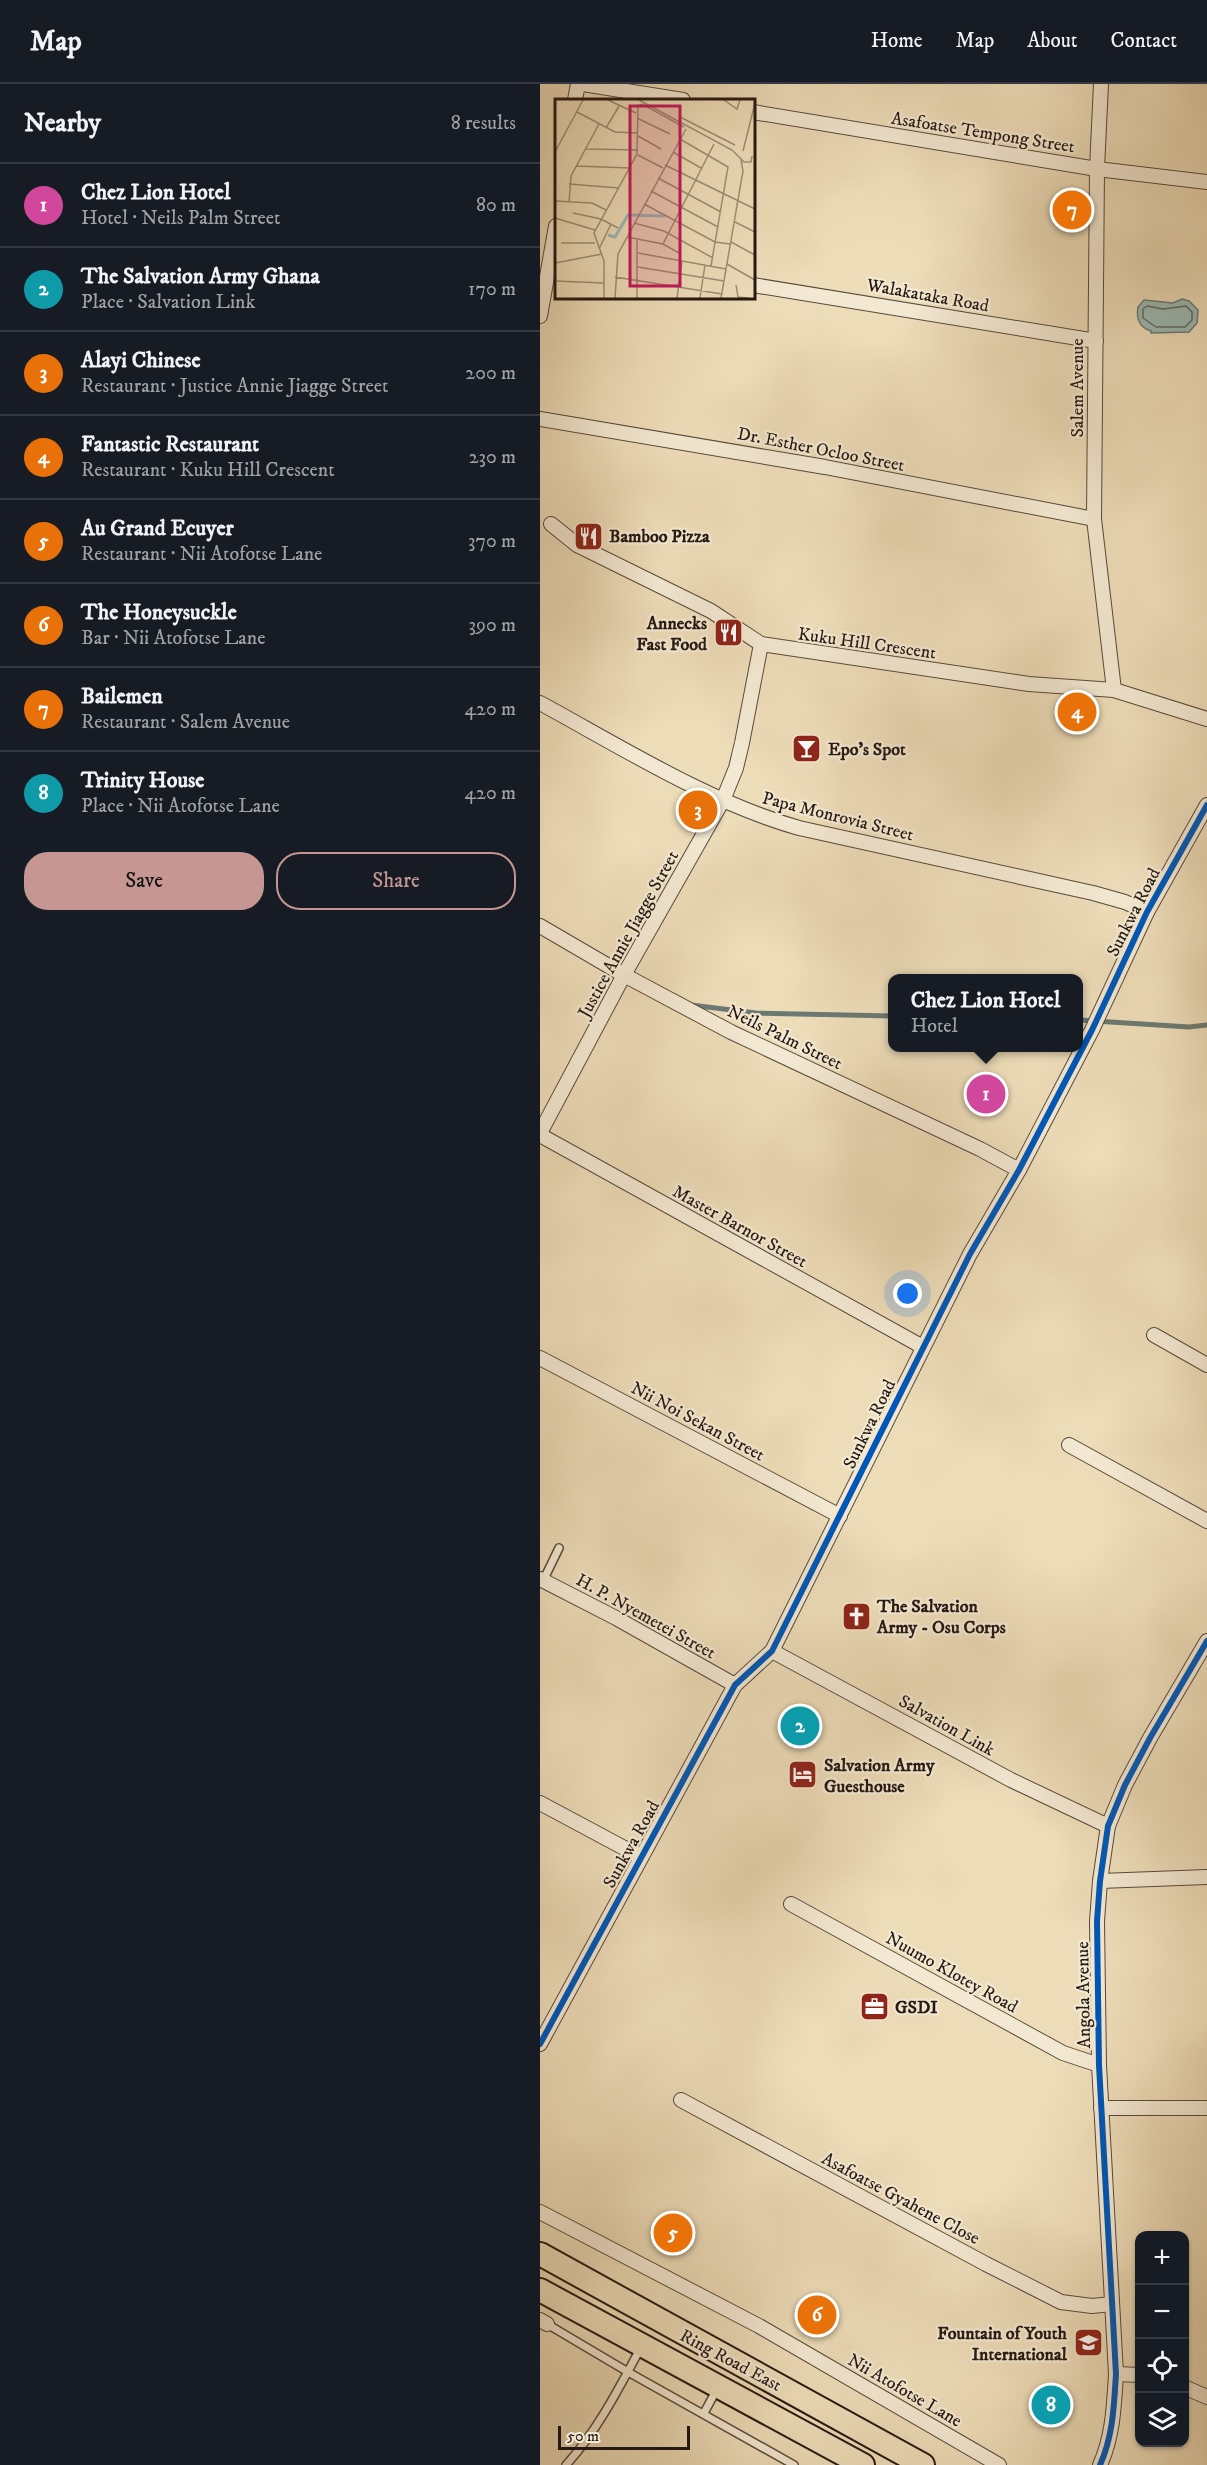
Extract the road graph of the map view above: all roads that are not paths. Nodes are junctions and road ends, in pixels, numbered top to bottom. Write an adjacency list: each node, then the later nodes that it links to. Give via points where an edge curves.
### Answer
1 (578, 84): 4 (street)
2 (583, 84): 5 (street)
3 (1101, 84): 7 (street, Salem Avenue)
4 (575, 99)
5 (677, 99)
6 (754, 112): 7 (street, Asafoatse Tempong Street)
7 (1097, 169): 8 (street, Asafoatse Tempong Street); 13 (street, Salem Avenue)
8 (1207, 182)
9 (555, 230): 10 (street)
10 (549, 254): 12 (street)
11 (754, 285): 13 (street, Walakataka Road)
12 (540, 316)
13 (1096, 341): 15 (street, Salem Avenue)
14 (540, 419): 15 (street, Dr. Esther Ocloo Street, via 825,467)
15 (1094, 519): 18 (street, Salem Avenue)
16 (551, 524): 17 (street, Kuku Hill Crescent, via 577,545 711,611)
17 (761, 645): 18 (street, Kuku Hill Crescent, via 1029,684); 21 (street, Justice Annie Jiagge Street, via 736,768)
18 (1114, 690): 20 (street, Kuku Hill Crescent)
19 (540, 703): 21 (street, Papa Monrovia Street)
20 (1207, 719)
21 (723, 800): 23 (street, Papa Monrovia Street, via 755,815 799,828 1093,893); 25 (street, Justice Annie Jiagge Street)
22 (1207, 805): 23 (street, Sunkwa Road)
23 (1147, 912): 26 (street, Sunkwa Road)
24 (540, 926): 25 (street, Neils Palm Street)
25 (625, 974): 28 (street, Justice Annie Jiagge Street); 29 (street, Neils Palm Street, via 731,1032)
26 (1083, 1047)
27 (1081, 1052): 29 (street, Sunkwa Road)
28 (540, 1134): 31 (street, Master Barnor Street)
29 (1019, 1170): 31 (street, Sunkwa Road, via 970,1254)
30 (1154, 1335): 33 (street)
31 (923, 1347): 35 (street, Sunkwa Road)
32 (540, 1358): 35 (street, Nii Noi Sekan Street)
33 (1207, 1365)
34 (1069, 1444): 36 (street)
35 (840, 1516): 40 (street, Sunkwa Road)
36 (1207, 1521)
37 (560, 1548): 38 (lane)
38 (541, 1580): 41 (street, H. P. Nyemetei Street)
39 (1207, 1641): 43 (street, Angola Avenue, via 1150,1738)
40 (771, 1651): 41 (street, Sunkwa Road); 43 (street, Salvation Link, via 1011,1780)
41 (735, 1685): 44 (street, Sunkwa Road)
42 (540, 1803): 44 (street)
43 (1108, 1826): 46 (street, Angola Avenue)
44 (641, 1857): 48 (street, Sunkwa Road)
45 (1207, 1877): 46 (street)
46 (1100, 1881): 50 (street, Angola Avenue)
47 (791, 1904): 50 (street, Nuumo Klotey Road, via 1062,2053)
48 (544, 2026): 49 (street, Sunkwa Road)
49 (540, 2044)
50 (1099, 2065): 52 (street, Angola Avenue)
51 (681, 2100): 57 (street, Asafoatse Gyahene Close, via 1061,2302 1092,2307)
52 (1101, 2108): 53 (street); 57 (street, Angola Avenue)
53 (1207, 2108)
54 (540, 2212): 74 (street, Nii Atofotse Lane, via 759,2326)
55 (540, 2254): 60 (main road, Ring Road East)
56 (540, 2290): 59 (main road, Ring Road East)
57 (1112, 2304): 62 (street, Angola Avenue)
58 (544, 2322): 61 (lane)
59 (642, 2346): 61 (lane); 64 (main road, Ring Road East)
60 (735, 2363): 64 (main road); 65 (main road, Ring Road East)
61 (628, 2372): 68 (lane); 70 (lane, via 601,2419)
62 (1116, 2374): 63 (street); 75 (street, via 1113,2421)
63 (1135, 2375)
64 (718, 2388): 68 (lane); 69 (main road, Ring Road East)
65 (787, 2389): 69 (main road, via 775,2402); 73 (main road, Ring Road East)
66 (1189, 2389): 67 (street)
67 (1207, 2397)
68 (704, 2413): 71 (lane)
69 (771, 2415): 72 (main road, Ring Road East)
70 (566, 2465)
71 (794, 2465)
72 (863, 2465)
73 (923, 2465)
74 (999, 2465)
75 (1101, 2465)

